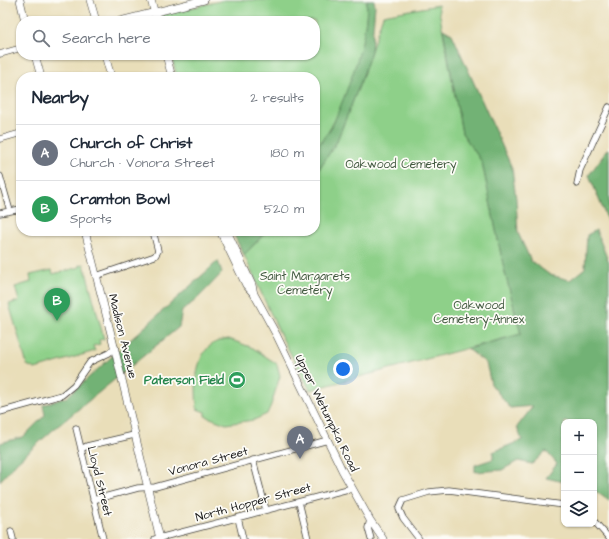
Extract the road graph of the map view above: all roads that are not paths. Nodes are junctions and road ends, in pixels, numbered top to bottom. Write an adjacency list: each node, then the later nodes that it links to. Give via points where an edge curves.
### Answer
1 (20, 0): 6 (main road)
2 (90, 0): 7 (main road)
3 (151, 0): 5 (main road)
4 (204, 0): 5 (main road)
5 (154, 12): 8 (main road); 9 (main road)
6 (25, 16)
7 (95, 16)
8 (139, 16)
9 (155, 16)
10 (16, 49): 11 (street)
11 (0, 54)
12 (36, 60): 15 (main road)
13 (107, 60): 16 (main road)
14 (167, 60): 17 (main road)
15 (40, 72)
16 (110, 72)
17 (171, 72)
18 (609, 106): 22 (street, via 580,170)
19 (16, 134): 20 (street)
20 (0, 139)
21 (0, 176): 24 (street)
22 (577, 184)
23 (16, 210): 24 (street)
24 (10, 211): 25 (street)
25 (0, 213)
26 (86, 236): 31 (main road, Madison Avenue)
27 (154, 236): 31 (street, via 158,251 154,256)
28 (223, 236): 30 (main road, Upper Wetumpka Road)
29 (228, 236): 30 (main road, Upper Wetumpka Road)
30 (229, 244): 36 (main road, Upper Wetumpka Road, via 252,285 254,294)
31 (96, 276): 32 (main road, Madison Avenue)
32 (115, 351): 33 (street, via 90,362 62,395); 35 (main road, Madison Avenue)
33 (0, 412)
34 (76, 428): 37 (street, Lloyd Street)
35 (134, 435): 37 (street); 39 (main road, Madison Avenue)
36 (328, 440): 38 (street, Vonora Street); 40 (main road, Upper Wetumpka Road)
37 (81, 449): 41 (street, Lloyd Street)
38 (253, 460): 39 (street, Vonora Street); 44 (street)
39 (147, 487): 41 (street, Vonora Street); 52 (main road, Madison Avenue)
40 (352, 488): 42 (street, North Hopper Street); 46 (main road, Upper Wetumpka Road)
41 (93, 500): 51 (street, Lloyd Street)
42 (299, 502): 44 (street, North Hopper Street); 54 (street)
43 (561, 505): 57 (street, via 445,490 409,496 399,506 401,515)
44 (266, 510): 45 (street, North Hopper Street)
45 (238, 518): 52 (street, North Hopper Street); 53 (street)
46 (370, 520): 55 (street, via 368,528); 56 (main road, Upper Wetumpka Road)
47 (597, 524): 49 (street)
48 (11, 531): 50 (street)
49 (609, 538)
50 (13, 539)
51 (103, 539)
52 (158, 539)
53 (243, 539)
54 (308, 539)
55 (371, 539)
56 (383, 539)
57 (419, 539)

